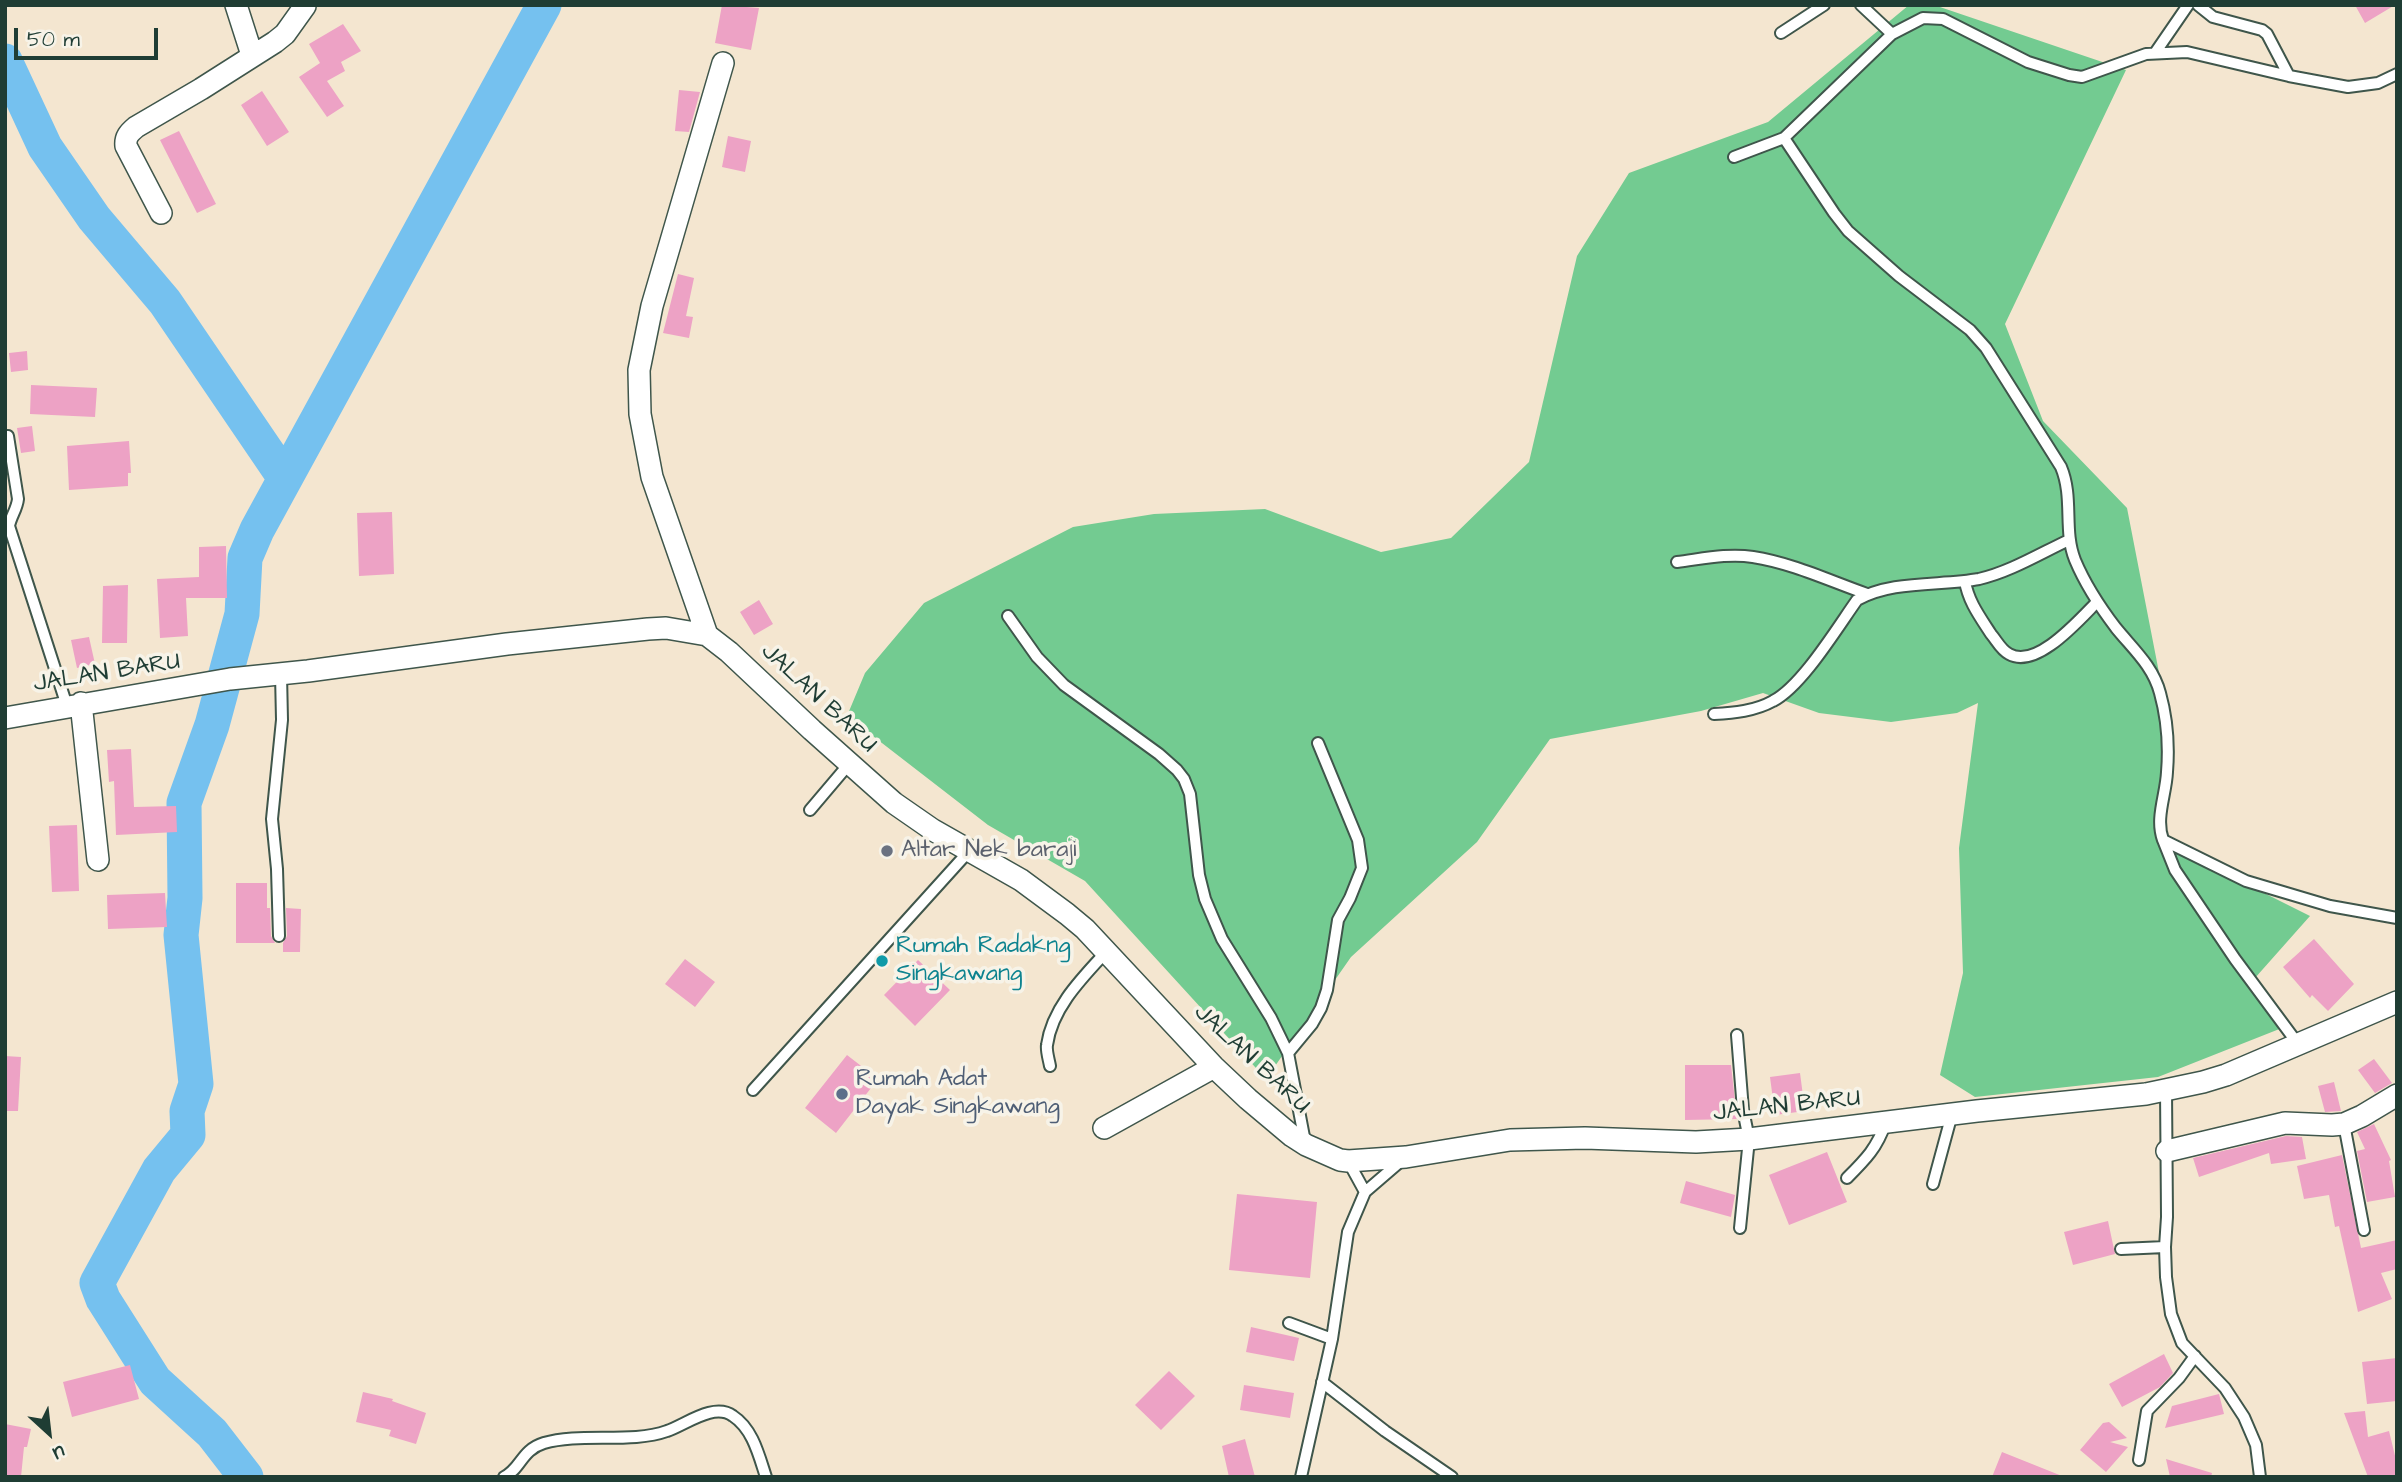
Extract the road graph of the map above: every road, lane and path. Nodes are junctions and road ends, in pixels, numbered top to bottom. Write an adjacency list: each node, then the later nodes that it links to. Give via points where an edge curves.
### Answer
1 (236, 5): 12 (street)
2 (1824, 5): 9 (lane)
3 (1861, 5): 10 (lane)
4 (1930, 5): 8 (lane)
5 (2188, 5): 11 (lane)
6 (2198, 5): 15 (lane, via 2213,18 2267,34)
7 (305, 6): 12 (street, via 285,34)
8 (1923, 18): 10 (lane); 11 (lane, via 1943,19 2028,62 2082,77)
9 (1781, 33)
10 (1892, 34): 16 (lane)
11 (2155, 52): 15 (lane, via 2187,52)
12 (252, 55): 18 (street, via 136,127 125,140)
13 (723, 63): 26 (street, via 652,306 639,370 640,414 652,477)
14 (2397, 74): 15 (lane, via 2371,85 2348,87)
15 (2289, 76)
16 (1784, 138): 17 (lane); 20 (lane, via 1848,230 1970,330 1998,363 2068,483)
17 (1734, 158)
18 (161, 213)
19 (8, 436): 28 (lane, via 18,499 9,526)
20 (2069, 540): 22 (lane, via 1993,574); 24 (lane)
21 (1678, 562): 23 (lane, via 1753,557)
22 (1965, 581): 23 (lane); 24 (lane, via 1982,621 2011,656 2040,653)
23 (1867, 594): 29 (lane, via 1857,600 1784,694 1756,708)
24 (2097, 602): 34 (lane, via 2147,664 2160,691 2168,753 2159,830)
25 (1008, 616): 43 (lane, via 1064,685 1158,754 1184,779 1205,899 1222,939)
26 (707, 635): 27 (street, JALAN BARU, via 648,629); 32 (street, JALAN BARU, via 741,661)
27 (281, 674): 28 (street, JALAN BARU); 38 (lane, via 282,720 272,819)
28 (74, 705): 30 (street, JALAN BARU); 36 (street)
29 (1714, 714)
30 (5, 718)
31 (1318, 743): 43 (lane, via 1358,840 1362,868 1338,920 1321,1008)
32 (849, 764): 33 (lane); 35 (street, JALAN BARU, via 894,803)
33 (810, 810)
34 (2163, 840): 37 (lane, via 2246,881 2330,906); 42 (lane, via 2175,870)
35 (970, 850): 39 (street, JALAN BARU, via 1046,897); 46 (lane)
36 (98, 860)
37 (2397, 918)
38 (279, 936)
39 (1106, 953): 44 (lane, via 1078,981 1059,1013 1046,1046); 45 (street, JALAN BARU)
40 (2397, 1002): 42 (street, JALAN BARU)
41 (1737, 1035): 53 (lane)
42 (2298, 1044): 47 (street, JALAN BARU, via 2226,1075)
43 (1288, 1053): 54 (lane)
44 (1050, 1066)
45 (1214, 1067): 52 (street); 54 (street, JALAN BARU)
46 (753, 1090)
47 (2166, 1090): 49 (street, JALAN BARU); 55 (lane)
48 (2397, 1096): 51 (street)
49 (1952, 1114): 50 (street, JALAN BARU); 59 (lane)
50 (1886, 1122): 53 (street, JALAN BARU); 58 (lane, via 1879,1143)
51 (2344, 1124): 55 (street, via 2285,1123); 62 (lane)
52 (1104, 1129)
53 (1749, 1139): 56 (street, JALAN BARU, via 1520,1139); 61 (lane)
54 (1306, 1145): 57 (street, JALAN BARU)
55 (2167, 1151): 63 (lane)
56 (1406, 1157): 57 (street, JALAN BARU); 60 (lane)
57 (1348, 1161): 60 (lane)
58 (1847, 1178)
59 (1933, 1184)
60 (1365, 1192): 66 (lane, via 1348,1232)
61 (1740, 1227)
62 (2364, 1230)
63 (2165, 1247): 64 (lane); 67 (lane, via 2171,1314 2177,1334)
64 (2121, 1249)
65 (1289, 1323): 66 (lane)
66 (1332, 1339): 68 (lane)
67 (2195, 1356): 69 (lane, via 2150,1405); 74 (lane, via 2225,1388 2244,1418 2256,1445)
68 (1322, 1382): 72 (lane); 73 (lane)
69 (2139, 1460)
70 (511, 1475): 71 (lane, via 526,1453 541,1444 665,1432 700,1416 723,1412 743,1425)
71 (766, 1477)
72 (1301, 1477)
73 (1452, 1477)
74 (2260, 1477)

